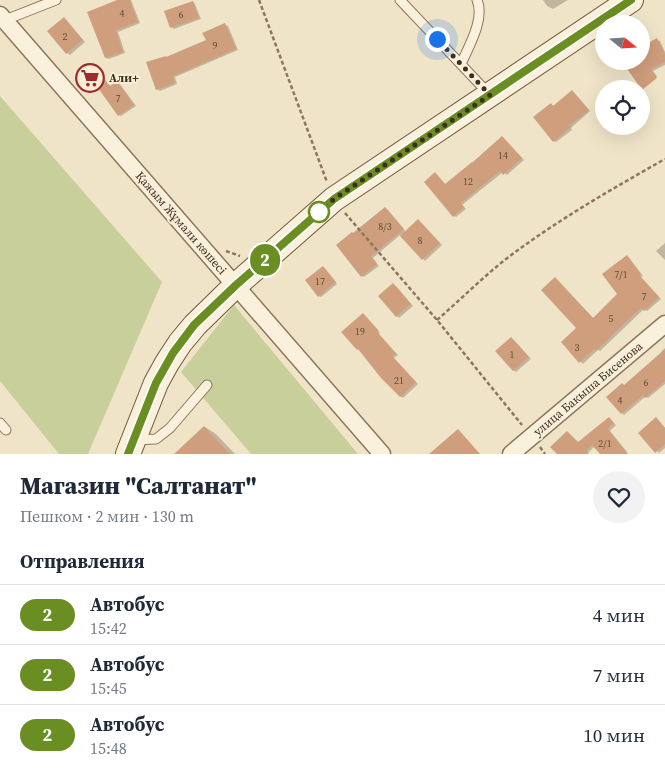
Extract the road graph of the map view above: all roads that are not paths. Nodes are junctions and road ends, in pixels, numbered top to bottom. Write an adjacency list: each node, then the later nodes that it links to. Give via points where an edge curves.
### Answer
1 (56, 0): 5 (lane)
2 (400, 0): 6 (lane)
3 (477, 0): 6 (lane, via 478,24)
4 (631, 0): 7 (main road)
5 (2, 17): 8 (street, Қажым Жұмали көшесі)
6 (462, 64): 7 (lane)
7 (490, 95): 8 (main road, via 334,199)
8 (236, 285): 11 (main road, via 194,325 167,363 156,383); 12 (street, Қажым Жұмали көшесі)
9 (665, 324): 13 (street, улица Бакыша Бисенова)
10 (207, 385): 11 (lane, via 170,428 156,439)
11 (132, 449)
12 (382, 454)
13 (511, 454)

